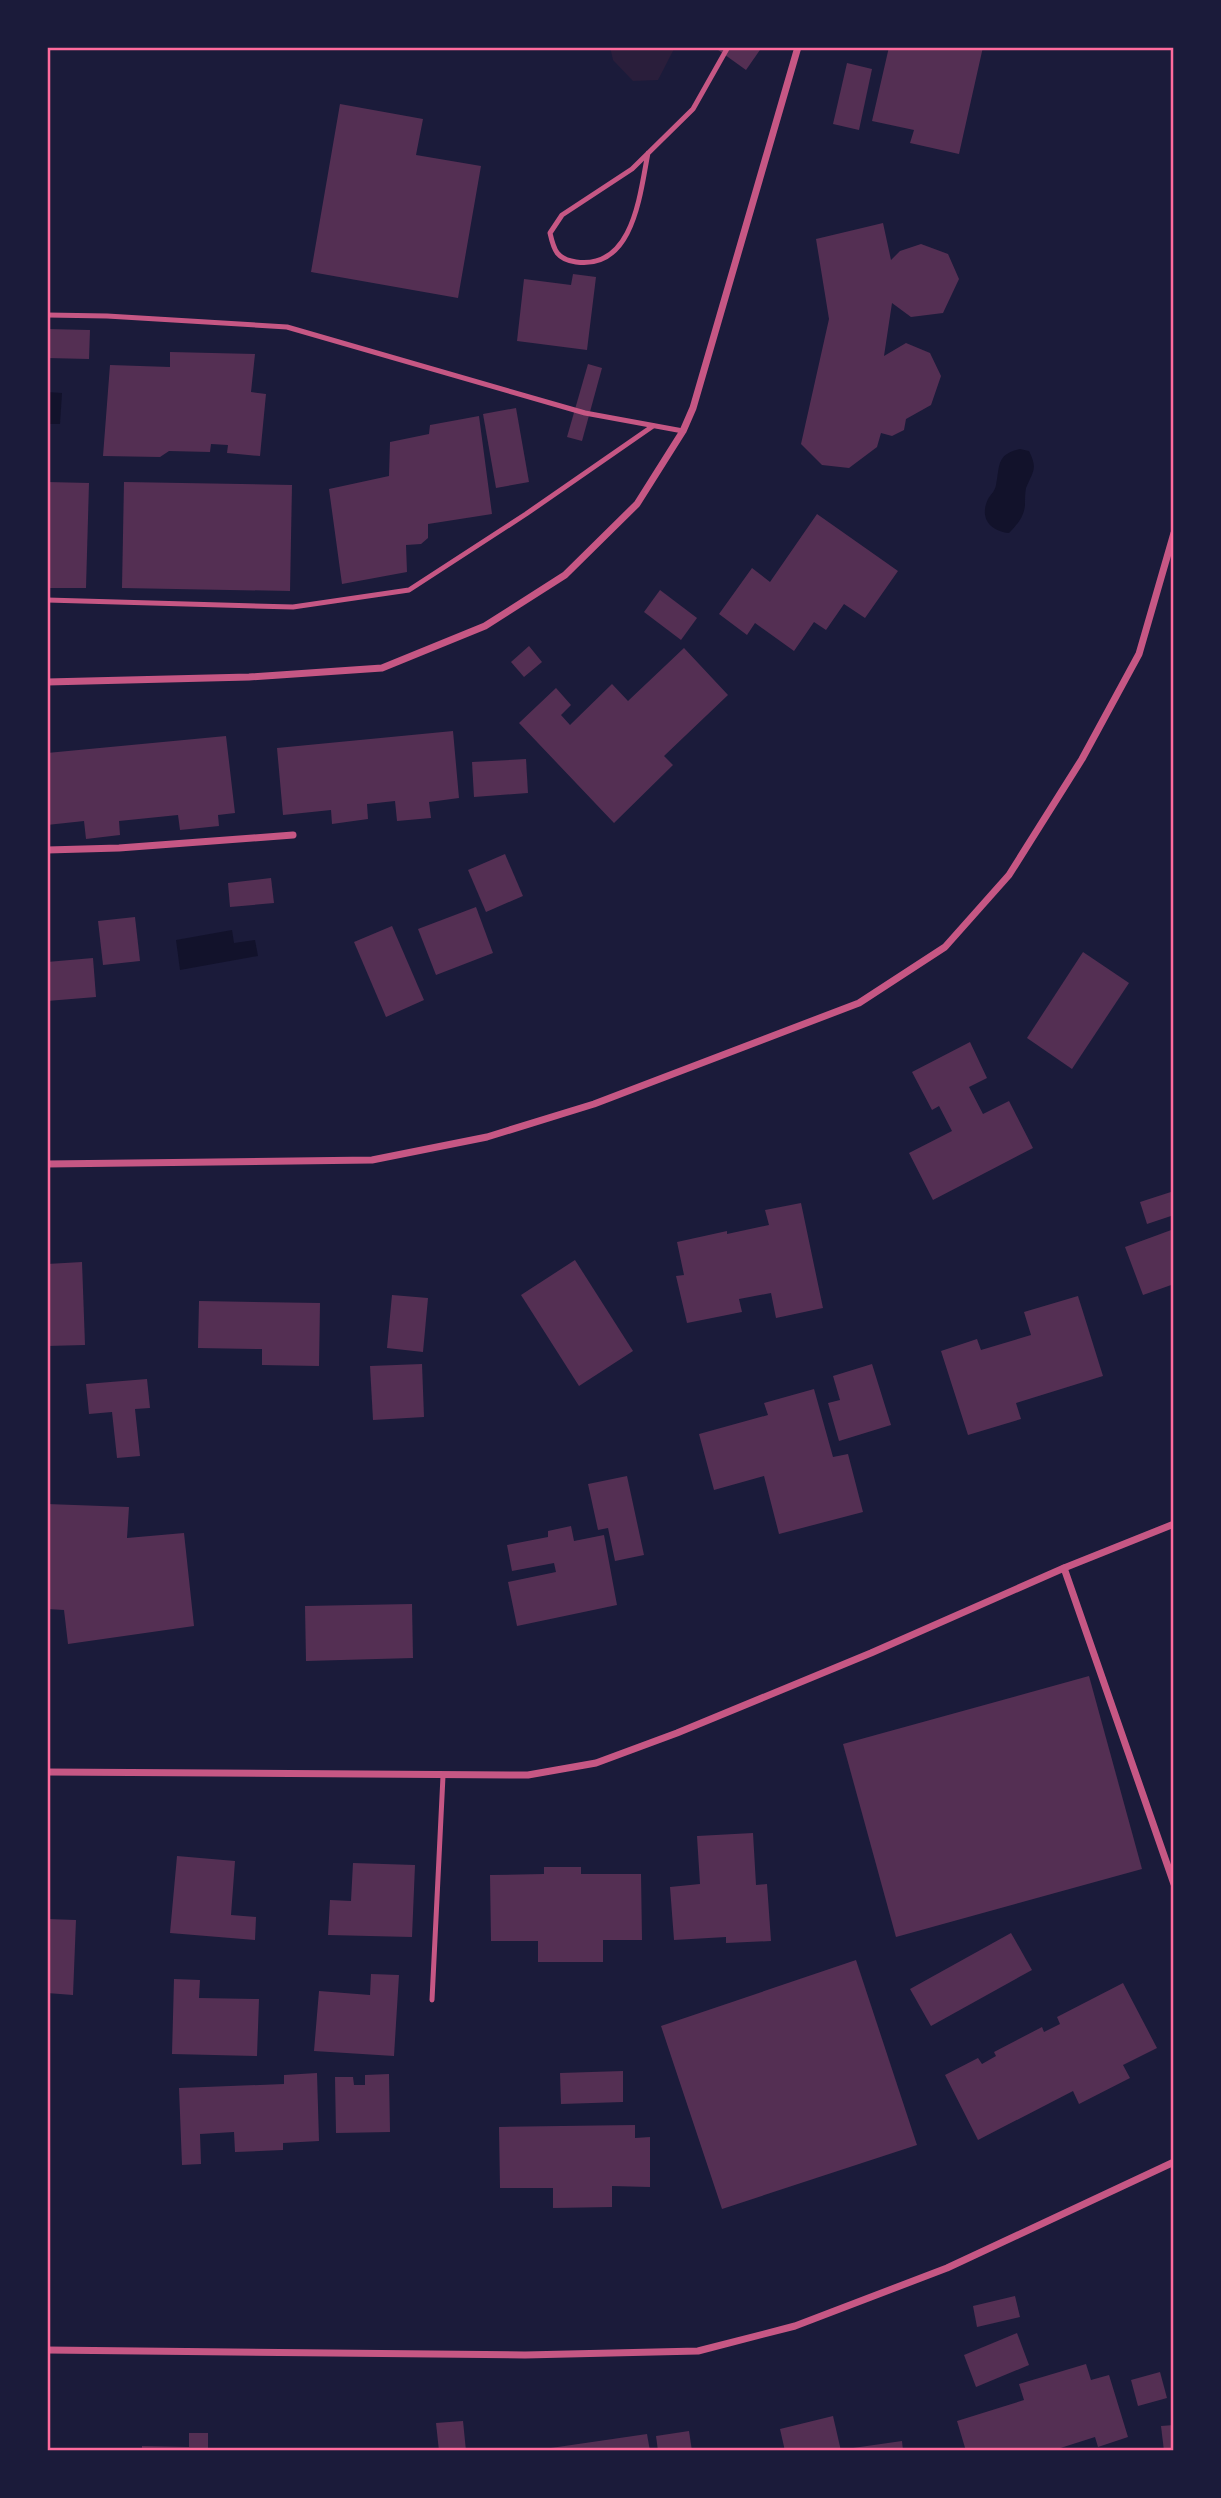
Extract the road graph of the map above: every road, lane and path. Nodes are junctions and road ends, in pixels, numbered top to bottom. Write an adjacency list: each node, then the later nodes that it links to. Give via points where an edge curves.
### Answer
1 (728, 47): 3 (lane, via 693,109)
2 (797, 47): 6 (street, via 693,408)
3 (648, 153): 3 (lane, via 632,169 562,215 550,233 554,251 564,260 584,263 606,256 622,244 637,206)
4 (47, 315): 5 (lane, via 287,327 585,413)
5 (653, 426): 6 (lane); 8 (lane, via 409,590 293,607)
6 (682, 431): 9 (street, via 636,504 565,575 485,626 382,668)
7 (1174, 533): 12 (street, via 1139,654 1082,759 1009,875 945,947 859,1003 594,1104 487,1137 372,1160)
8 (47, 600)
9 (47, 682)
10 (293, 835): 11 (street)
11 (47, 850)
12 (47, 1164)
13 (1174, 1524): 14 (street)
14 (1064, 1567): 16 (street, via 871,1653 596,1763 528,1775); 17 (street)
15 (47, 1772): 16 (street)
16 (443, 1776): 18 (lane)
17 (1174, 1884)
18 (432, 2000)
19 (1174, 2162): 20 (street, via 947,2268 794,2326 698,2351 525,2355)
20 (47, 2350)

